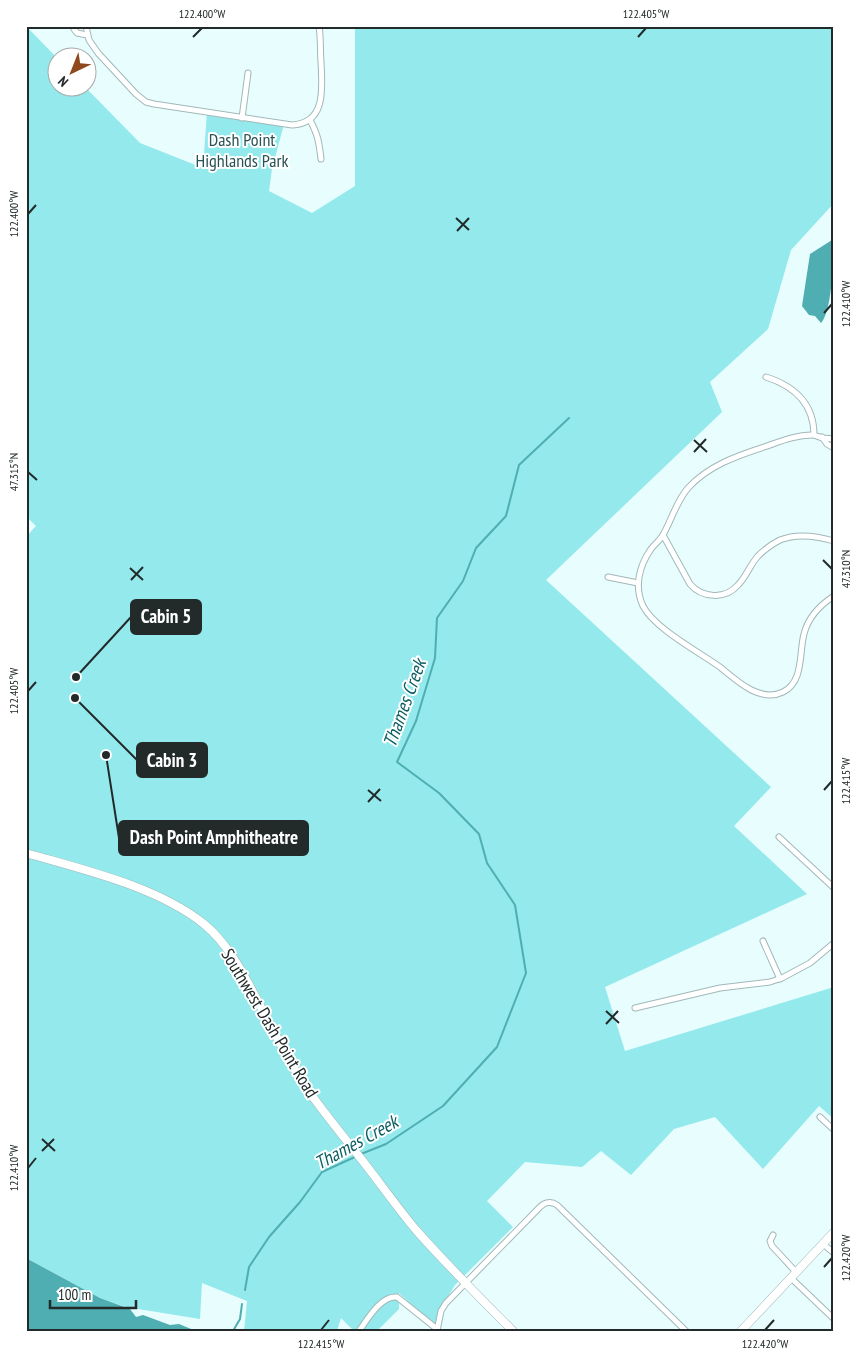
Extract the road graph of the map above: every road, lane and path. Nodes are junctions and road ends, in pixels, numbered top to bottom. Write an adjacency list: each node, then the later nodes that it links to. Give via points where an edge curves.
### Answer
1 (319, 26): 7 (street, via 321,98)
2 (74, 27): 4 (street, via 79,35)
3 (86, 27): 4 (street)
4 (87, 35): 6 (street, via 98,53 146,102)
5 (248, 73): 6 (street)
6 (242, 118): 7 (street, via 292,126)
7 (310, 120): 8 (street, via 320,142)
8 (320, 159)
9 (766, 377): 10 (street, via 787,386 804,400 813,420)
10 (814, 435): 11 (street); 14 (street, via 747,452 706,472 682,495)
11 (822, 438): 12 (street); 13 (street)
12 (834, 440)
13 (834, 448)
14 (663, 535): 15 (street, via 690,584 703,594 713,596 726,594 737,587 758,557 778,541 801,536); 17 (street, via 647,557)
15 (834, 541)
16 (608, 578): 17 (street)
17 (638, 583): 18 (street, via 643,606 656,622 742,685 771,695 788,689 796,678 807,626 814,614)
18 (834, 596)
19 (778, 837): 21 (street)
20 (26, 853): 33 (main road, Southwest Dash Point Road, via 144,890 206,926 229,951 304,1083 325,1112 416,1229)
21 (834, 888)
22 (763, 941): 24 (street)
23 (834, 943): 24 (street, via 810,963)
24 (780, 979): 25 (street, via 720,988)
25 (636, 1008)
26 (820, 1117): 27 (street)
27 (834, 1130)
28 (834, 1232): 30 (main road)
29 (773, 1235): 32 (street, via 772,1246)
30 (823, 1244): 31 (street); 32 (main road)
31 (834, 1253)
32 (793, 1275): 34 (street); 39 (main road)
33 (466, 1284): 35 (street, via 444,1307); 37 (main road, Southwest Dash Point Road); 38 (street, via 538,1209 551,1202)
34 (834, 1319)
35 (437, 1330): 36 (street, via 392,1297 377,1307)
36 (359, 1331)
37 (513, 1331)
38 (686, 1331)
39 (741, 1331)

